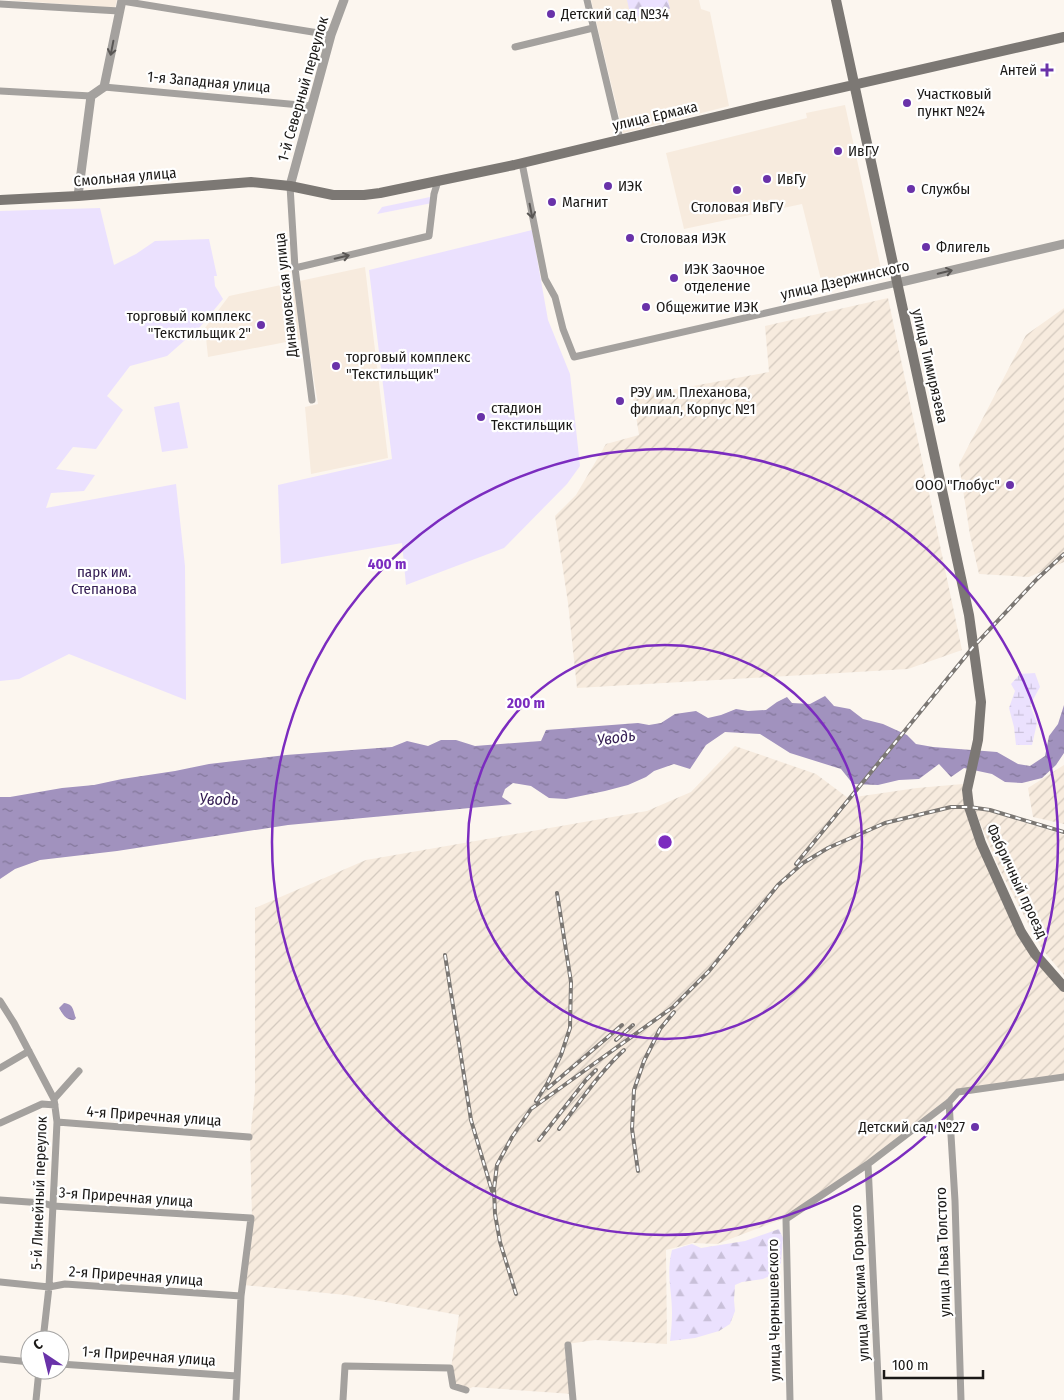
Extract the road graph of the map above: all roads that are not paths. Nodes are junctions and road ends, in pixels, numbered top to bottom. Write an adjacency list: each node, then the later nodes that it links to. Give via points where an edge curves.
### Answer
1 (122, 0): 6 (street); 8 (street)
2 (344, 0): 8 (street, 1-й Северный переулок)
3 (587, 0): 7 (street)
4 (836, 0): 11 (main road, улица Тимирязева)
5 (0, 4): 6 (street)
6 (119, 11): 12 (street, one-way to 12)
7 (593, 28): 10 (street); 16 (street)
8 (331, 35): 15 (street, 1-й Северный переулок)
9 (1064, 37): 11 (main road, улица Ермака)
10 (515, 47)
11 (854, 85): 16 (main road, улица Ермака); 25 (main road, улица Тимирязева)
12 (104, 87): 14 (street); 15 (street, 1-я Западная улица)
13 (0, 91): 14 (street)
14 (92, 96): 21 (street)
15 (312, 106): 20 (street, 1-й Северный переулок)
16 (620, 139): 17 (main road, улица Ермака)
17 (522, 163): 18 (main road, улица Ермака); 25 (street, улица Дзержинского, one-way to 25, via 545,279 555,297 574,357)
18 (438, 181): 20 (main road, улица Ермака, via 356,195 333,195); 24 (street, one-way to 18, via 429,236)
19 (252, 182): 20 (main road, улица Ермака); 21 (main road, Смольная улица)
20 (290, 186): 24 (street, Динамовская улица)
21 (78, 196): 22 (main road, Смольная улица)
22 (0, 200)
23 (1064, 244): 25 (street, улица Дзержинского, one-way to 23)
24 (294, 268): 26 (street, Динамовская улица)
25 (897, 283): 27 (main road, улица Тимирязева, via 969,615 981,702 978,740)
26 (312, 400)
27 (968, 778): 28 (main road, Фабричный проезд, via 971,816 1011,912 1035,954)
28 (1064, 987)
29 (0, 1001): 30 (street, 5-й Линейный переулок)
30 (29, 1051): 31 (street); 34 (street, 5-й Линейный переулок)
31 (0, 1068)
32 (79, 1071): 34 (street)
33 (1064, 1077): 35 (street, via 958,1092)
34 (54, 1102): 36 (street, 5-й Линейный переулок); 37 (street)
35 (949, 1102): 39 (street); 59 (street, улица Льва Толстого, via 956,1210)
36 (56, 1122): 38 (street, 4-я Приречная улица); 41 (street, 5-й Линейный переулок)
37 (0, 1123)
38 (250, 1137)
39 (868, 1164): 57 (street, улица Чернышевского, via 786,1219); 58 (street, улица Максима Горького)
40 (0, 1200): 41 (street, 3-я Приречная улица)
41 (53, 1206): 43 (street, 5-й Линейный переулок); 44 (street, 3-я Приречная улица, via 251,1218)
42 (0, 1282): 43 (street, 2-я Приречная улица)
43 (50, 1288): 44 (street, 2-я Приречная улица, via 64,1284); 45 (street, 5-й Линейный переулок)
44 (241, 1296): 50 (street)
45 (44, 1330)
46 (568, 1345): 56 (street)
47 (0, 1359): 48 (street)
48 (20, 1361)
49 (70, 1365): 50 (street, 1-я Приречная улица)
50 (237, 1376): 54 (street)
51 (38, 1380): 53 (street)
52 (466, 1390): 55 (street, via 453,1386 450,1368 345,1366)
53 (36, 1400)
54 (236, 1400)
55 (343, 1400)
56 (573, 1400)
57 (790, 1400)
58 (879, 1400)
59 (961, 1400)

